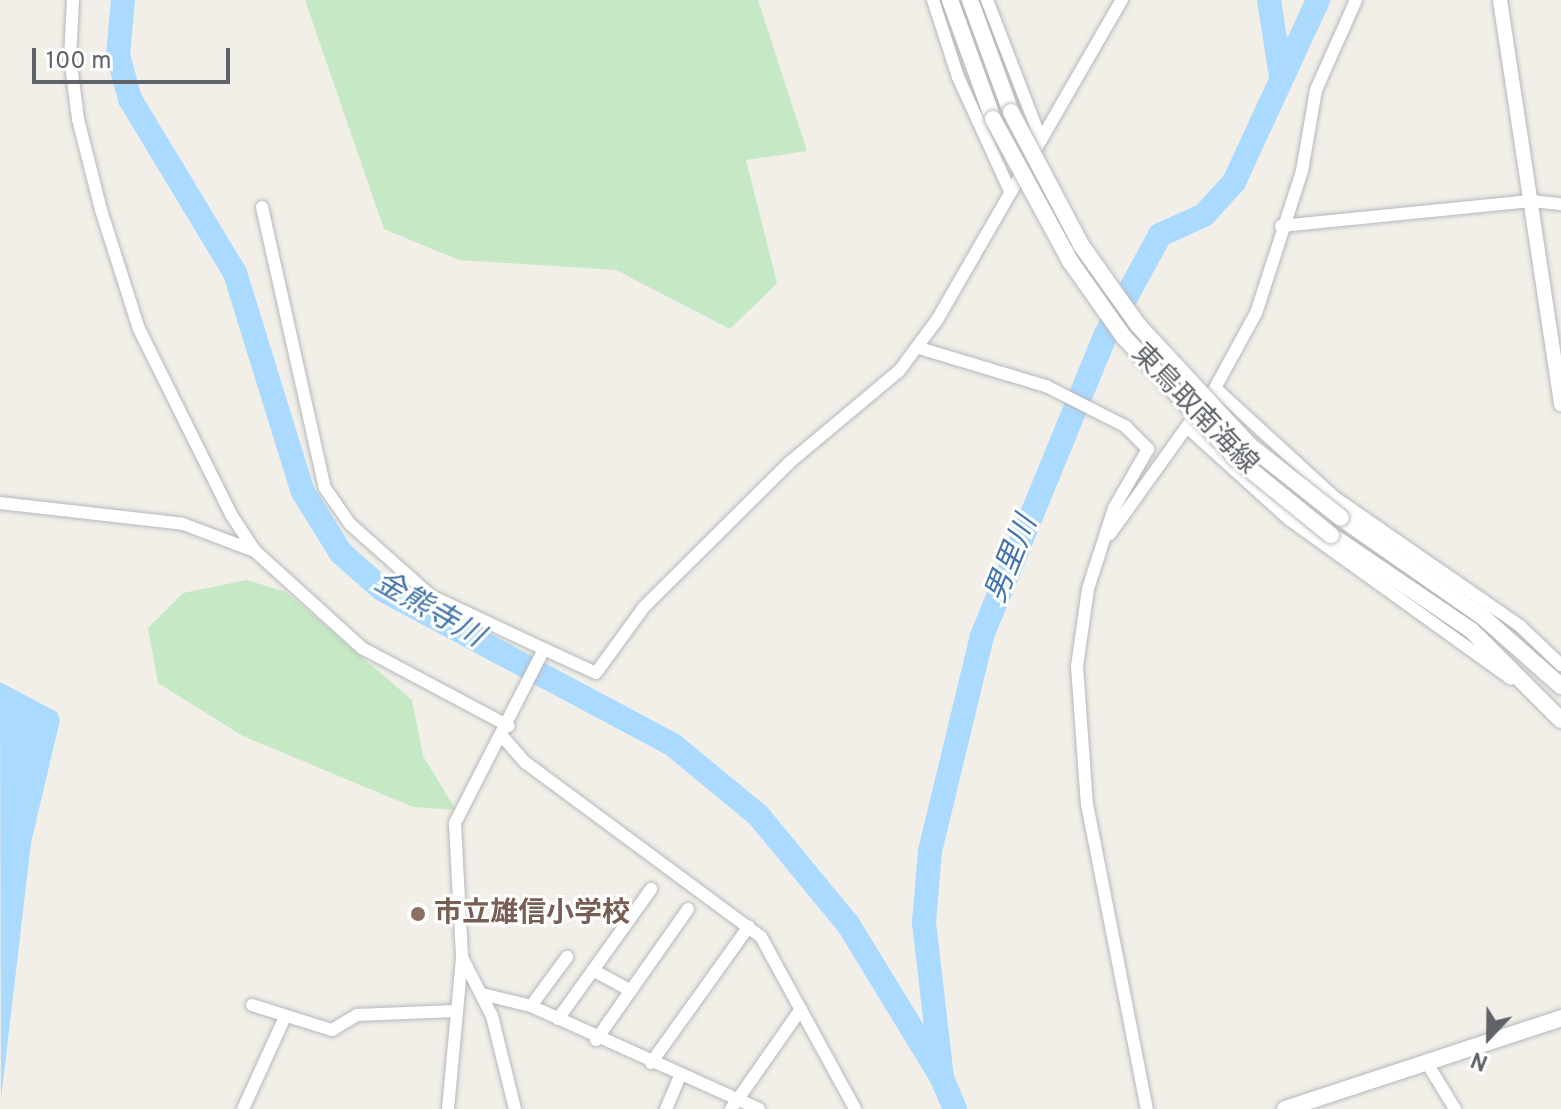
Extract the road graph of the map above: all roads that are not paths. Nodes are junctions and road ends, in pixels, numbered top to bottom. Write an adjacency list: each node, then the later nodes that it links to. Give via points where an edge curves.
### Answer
1 (73, 0): 21 (street, via 78,119 139,329)
2 (933, 0): 10 (street, via 958,77)
3 (950, 0): 25 (main road, 東鳥取南海線, bridge, via 993,119 1070,261 1123,336 1237,459 1331,535 1471,630)
4 (970, 0): 24 (main road, 東鳥取南海線, bridge, via 1011,112 1081,245 1138,325 1249,445 1341,518 1483,617)
5 (987, 0): 9 (street)
6 (1122, 0): 9 (street)
7 (1356, 0): 14 (street, via 1316,90 1302,171)
8 (1500, 0): 11 (street)
9 (1041, 140): 10 (street)
10 (1010, 191): 15 (street)
11 (1531, 201): 12 (street); 14 (street); 17 (street)
12 (1561, 204)
13 (262, 207): 22 (street, via 325,488 350,524 431,596)
14 (1281, 226): 16 (street, via 1256,313)
15 (919, 348): 20 (street, via 1046,386 1125,426 1148,449 1114,508); 22 (street, via 644,607 596,673)
16 (1215, 388): 18 (street); 23 (street, via 1334,497 1520,626)
17 (1561, 404)
18 (1187, 427): 20 (street); 25 (street, via 1290,520 1466,644)
19 (0, 503): 21 (street, via 183,524)
20 (1104, 543): 53 (street, via 1081,626 1079,739)
21 (255, 551): 26 (street, via 362,648)
22 (542, 653): 26 (street)
23 (1561, 665)
24 (1561, 686)
25 (1561, 722)
26 (508, 728): 29 (street, via 526,763); 30 (street, via 455,823)
27 (651, 889): 32 (street)
28 (688, 909): 33 (street)
29 (749, 926): 37 (street); 43 (street)
30 (462, 957): 34 (street); 38 (street)
31 (567, 957): 36 (street)
32 (593, 970): 33 (street); 41 (street)
33 (631, 991): 42 (street)
34 (482, 994): 36 (street); 49 (street)
35 (252, 1005): 40 (street)
36 (531, 1006): 41 (street)
37 (801, 1009): 46 (street); 52 (street)
38 (455, 1011): 40 (street, via 357,1015 332,1030); 48 (street)
39 (1561, 1018): 44 (main road)
40 (284, 1019): 47 (street)
41 (558, 1019): 42 (street)
42 (596, 1040): 43 (street)
43 (651, 1063): 45 (street)
44 (1427, 1063): 54 (main road); 55 (street)
45 (680, 1076): 46 (street); 50 (street)
46 (733, 1104): 51 (street)
47 (243, 1109)
48 (448, 1109)
49 (515, 1109)
50 (666, 1109)
51 (759, 1109)
52 (855, 1109)
53 (1147, 1109)
54 (1285, 1109)
55 (1455, 1109)

